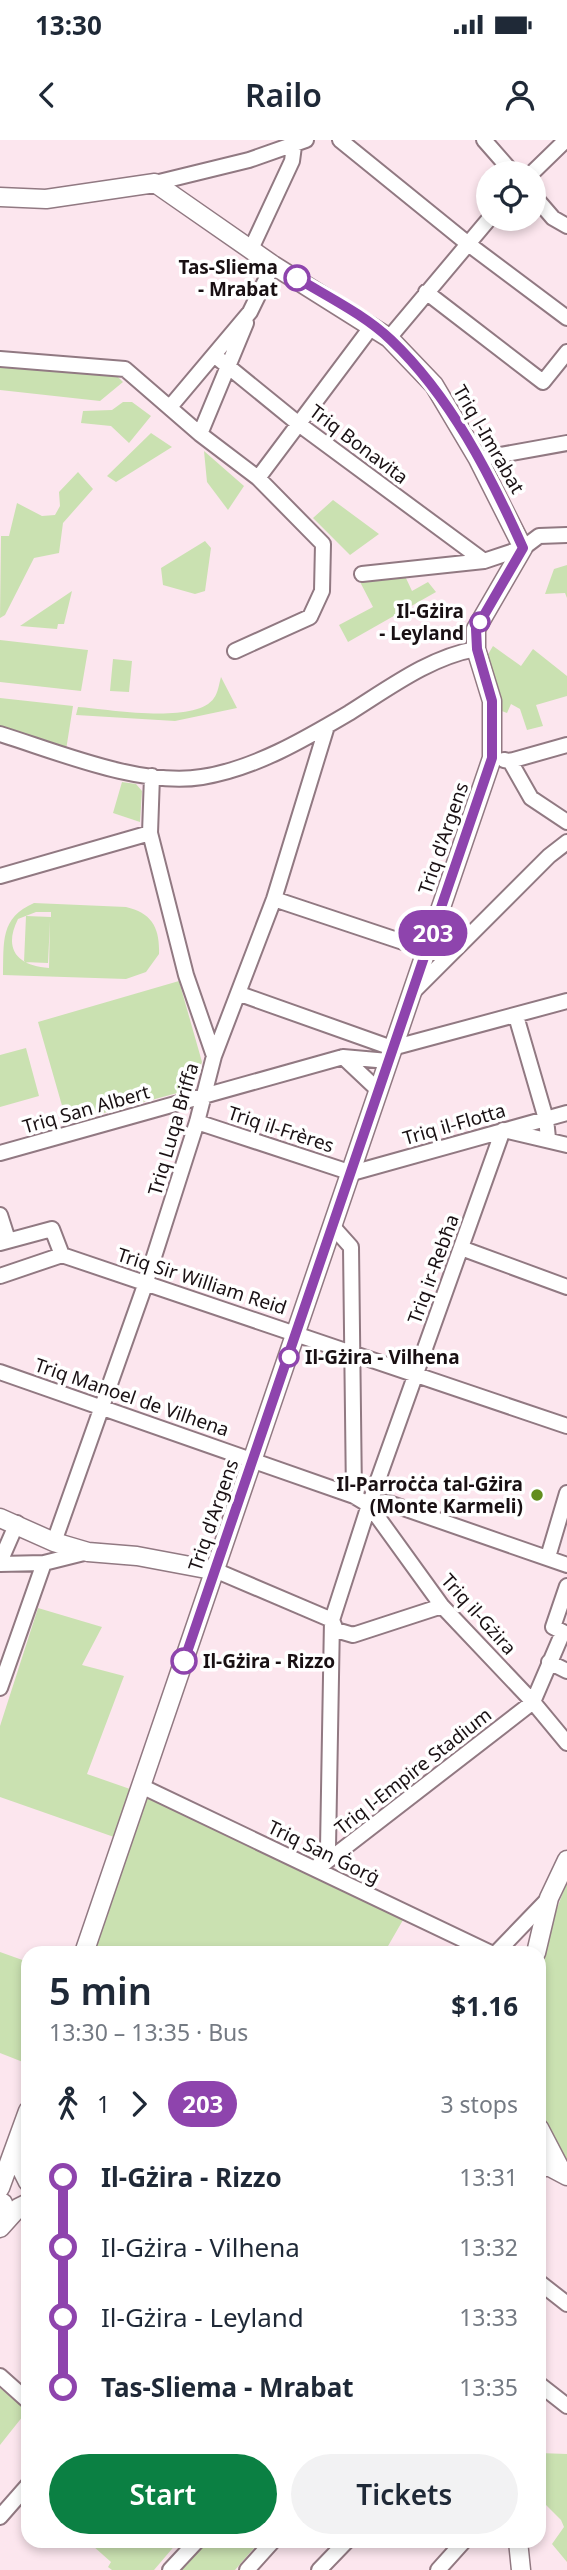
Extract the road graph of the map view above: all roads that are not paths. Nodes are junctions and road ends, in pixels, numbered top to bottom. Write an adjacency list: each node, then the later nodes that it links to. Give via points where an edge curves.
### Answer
1 (340, 140): 12 (street)
2 (484, 140): 5 (street)
3 (566, 140): 6 (street)
4 (300, 143): 7 (street); 13 (street)
5 (502, 161)
6 (544, 161)
7 (155, 183): 8 (main road, via 46,199); 13 (main road, Triq l-Imrabat)
8 (0, 197)
9 (546, 210): 10 (street)
10 (567, 226)
11 (478, 231): 12 (street)
12 (467, 243): 15 (street); 17 (street)
13 (251, 249): 14 (main road, Triq l-Imrabat)
14 (273, 265): 16 (street); 18 (main road, Triq l-Imrabat)
15 (426, 292): 19 (street); 20 (street, via 543,382)
16 (250, 312): 21 (street); 23 (street)
17 (567, 318)
18 (372, 326): 19 (main road, Triq l-Imrabat); 25 (street)
19 (389, 338): 28 (main road, Triq l-Imrabat, via 434,385)
20 (567, 352)
21 (214, 355): 23 (street, Triq Bonavita); 24 (street)
22 (0, 359): 24 (street, via 125,369)
23 (230, 366): 25 (street, Triq Bonavita); 26 (street)
24 (170, 407): 26 (street)
25 (300, 425): 29 (street); 32 (street, Triq Bonavita)
26 (200, 434): 29 (street)
27 (567, 443): 28 (street)
28 (478, 459): 31 (main road, Triq l-Imrabat)
29 (258, 478): 35 (street, via 323,544 322,591 310,617)
30 (567, 535): 31 (street, via 539,536)
31 (523, 548): 32 (street); 34 (main road, via 476,629)
32 (484, 561): 33 (street)
33 (362, 574)
34 (477, 649): 36 (street, via 451,653); 39 (main road, via 492,701)
35 (235, 651)
36 (327, 726): 40 (street, via 254,762 202,777); 45 (street, Triq Luqa Briffa)
37 (0, 734): 40 (street)
38 (567, 745): 39 (street)
39 (501, 760): 41 (street, via 531,798); 46 (main road, Triq d'Argens)
40 (152, 776): 42 (street)
41 (567, 822)
42 (150, 833): 44 (street); 52 (street, via 187,975)
43 (567, 842): 47 (street)
44 (0, 876)
45 (274, 899): 46 (street); 48 (street, Triq Luqa Briffa)
46 (427, 950): 47 (main road, Triq d'Argens)
47 (413, 992): 51 (main road, Triq d'Argens)
48 (240, 994): 51 (street); 52 (street, Triq Luqa Briffa)
49 (567, 1002): 50 (street, Triq San Albert)
50 (516, 1016): 51 (street, Triq San Albert); 57 (street)
51 (386, 1051): 53 (street, Triq San Albert); 54 (main road, Triq d'Argens)
52 (214, 1056): 55 (street, Triq Luqa Briffa)
53 (343, 1057): 54 (street); 55 (street, Triq San Albert)
54 (378, 1090): 63 (main road, Triq d'Argens)
55 (202, 1096): 58 (street, Triq Luqa Briffa); 62 (street, Triq San Albert)
56 (567, 1113): 57 (street, Triq il-Flotta)
57 (546, 1119): 59 (street, Triq il-Flotta); 60 (street)
58 (197, 1122): 63 (street, Triq il-Frères); 70 (street, Triq Luqa Briffa)
59 (503, 1130): 60 (street); 63 (street, Triq il-Flotta); 67 (street, Triq ir-Rebħa)
60 (548, 1138): 61 (street)
61 (567, 1145)
62 (0, 1153)
63 (352, 1173): 65 (main road, Triq d'Argens)
64 (0, 1214): 66 (street)
65 (334, 1228): 72 (main road, Triq d'Argens); 73 (street, via 351,1247)
66 (4, 1241): 68 (street, via 52,1229)
67 (461, 1248): 71 (street); 75 (street, Triq ir-Rebħa)
68 (62, 1255): 69 (street); 70 (street, Triq Sir William Reid)
69 (0, 1276)
70 (145, 1283): 72 (street, Triq Sir William Reid); 76 (street, Triq Luqa Briffa)
71 (567, 1287)
72 (297, 1333): 73 (street, Triq Sir William Reid); 78 (main road, Triq d'Argens)
73 (352, 1352): 75 (street, Triq Sir William Reid); 80 (street)
74 (0, 1372): 76 (street, Triq Manoel de Vilhena)
75 (416, 1374): 77 (street, Triq Sir William Reid); 81 (street, Triq ir-Rebħa)
76 (103, 1406): 78 (street, Triq Manoel de Vilhena); 84 (street, Triq Luqa Briffa)
77 (567, 1426)
78 (254, 1461): 80 (street, Triq Manoel de Vilhena); 90 (main road, Triq d'Argens)
79 (567, 1493): 86 (street)
80 (354, 1496): 81 (street, Triq Manoel de Vilhena)
81 (369, 1505): 86 (street, Triq Manoel de Vilhena, via 386,1502); 92 (street, Triq il-Gżira); 93 (street, Triq ir-Rebħa)
82 (0, 1511): 83 (main road)
83 (8, 1521): 84 (main road); 87 (street)
84 (54, 1542): 85 (main road)
85 (88, 1552): 88 (street); 90 (main road)
86 (548, 1557): 89 (street, Triq Manoel de Vilhena)
87 (0, 1563): 88 (street)
88 (44, 1563): 96 (street)
89 (567, 1565)
90 (217, 1571): 93 (street); 99 (main road, Triq d'Argens)
91 (567, 1586): 94 (street, via 553,1627 563,1632)
92 (442, 1606): 93 (street, via 353,1635 335,1630); 97 (street, Triq il-Gżira)
93 (332, 1620): 101 (street, Triq ir-Rebħa, via 328,1848)
94 (549, 1662): 95 (street); 97 (street)
95 (567, 1671)
96 (0, 1688)
97 (533, 1702): 98 (street, Triq il-Gżira); 101 (street, Triq l-Empire Stadium)
98 (567, 1743)
99 (141, 1786): 101 (street, Triq San Ġorġ); 103 (main road, Triq d'Argens)
100 (567, 1860): 102 (main road)
101 (317, 1869): 104 (street, Triq San Ġorġ)
102 (549, 1898): 105 (street); 106 (main road)
103 (86, 1946)
104 (481, 1946)
105 (503, 1946)
106 (538, 1946)
107 (21, 2130): 109 (main road)
108 (546, 2141): 112 (main road)
109 (16, 2144): 110 (main road); 114 (main road)
110 (21, 2162)
111 (546, 2167): 112 (main road)
112 (565, 2175)
113 (21, 2178): 114 (main road, via 15,2176)
114 (8, 2198): 115 (main road)
115 (0, 2228)
116 (546, 2288): 117 (street)
117 (567, 2304)
118 (0, 2376): 120 (street)
119 (546, 2390): 121 (street)
120 (21, 2395)
121 (567, 2406)
122 (21, 2493): 123 (street)
123 (0, 2517)
124 (190, 2548): 130 (street)
125 (267, 2548): 131 (street)
126 (339, 2548): 132 (street)
127 (458, 2548): 133 (street)
128 (512, 2548): 134 (main road)
129 (519, 2548): 135 (main road)
130 (170, 2570)
131 (247, 2570)
132 (319, 2570)
133 (438, 2570)
134 (511, 2570)
135 (522, 2570)

